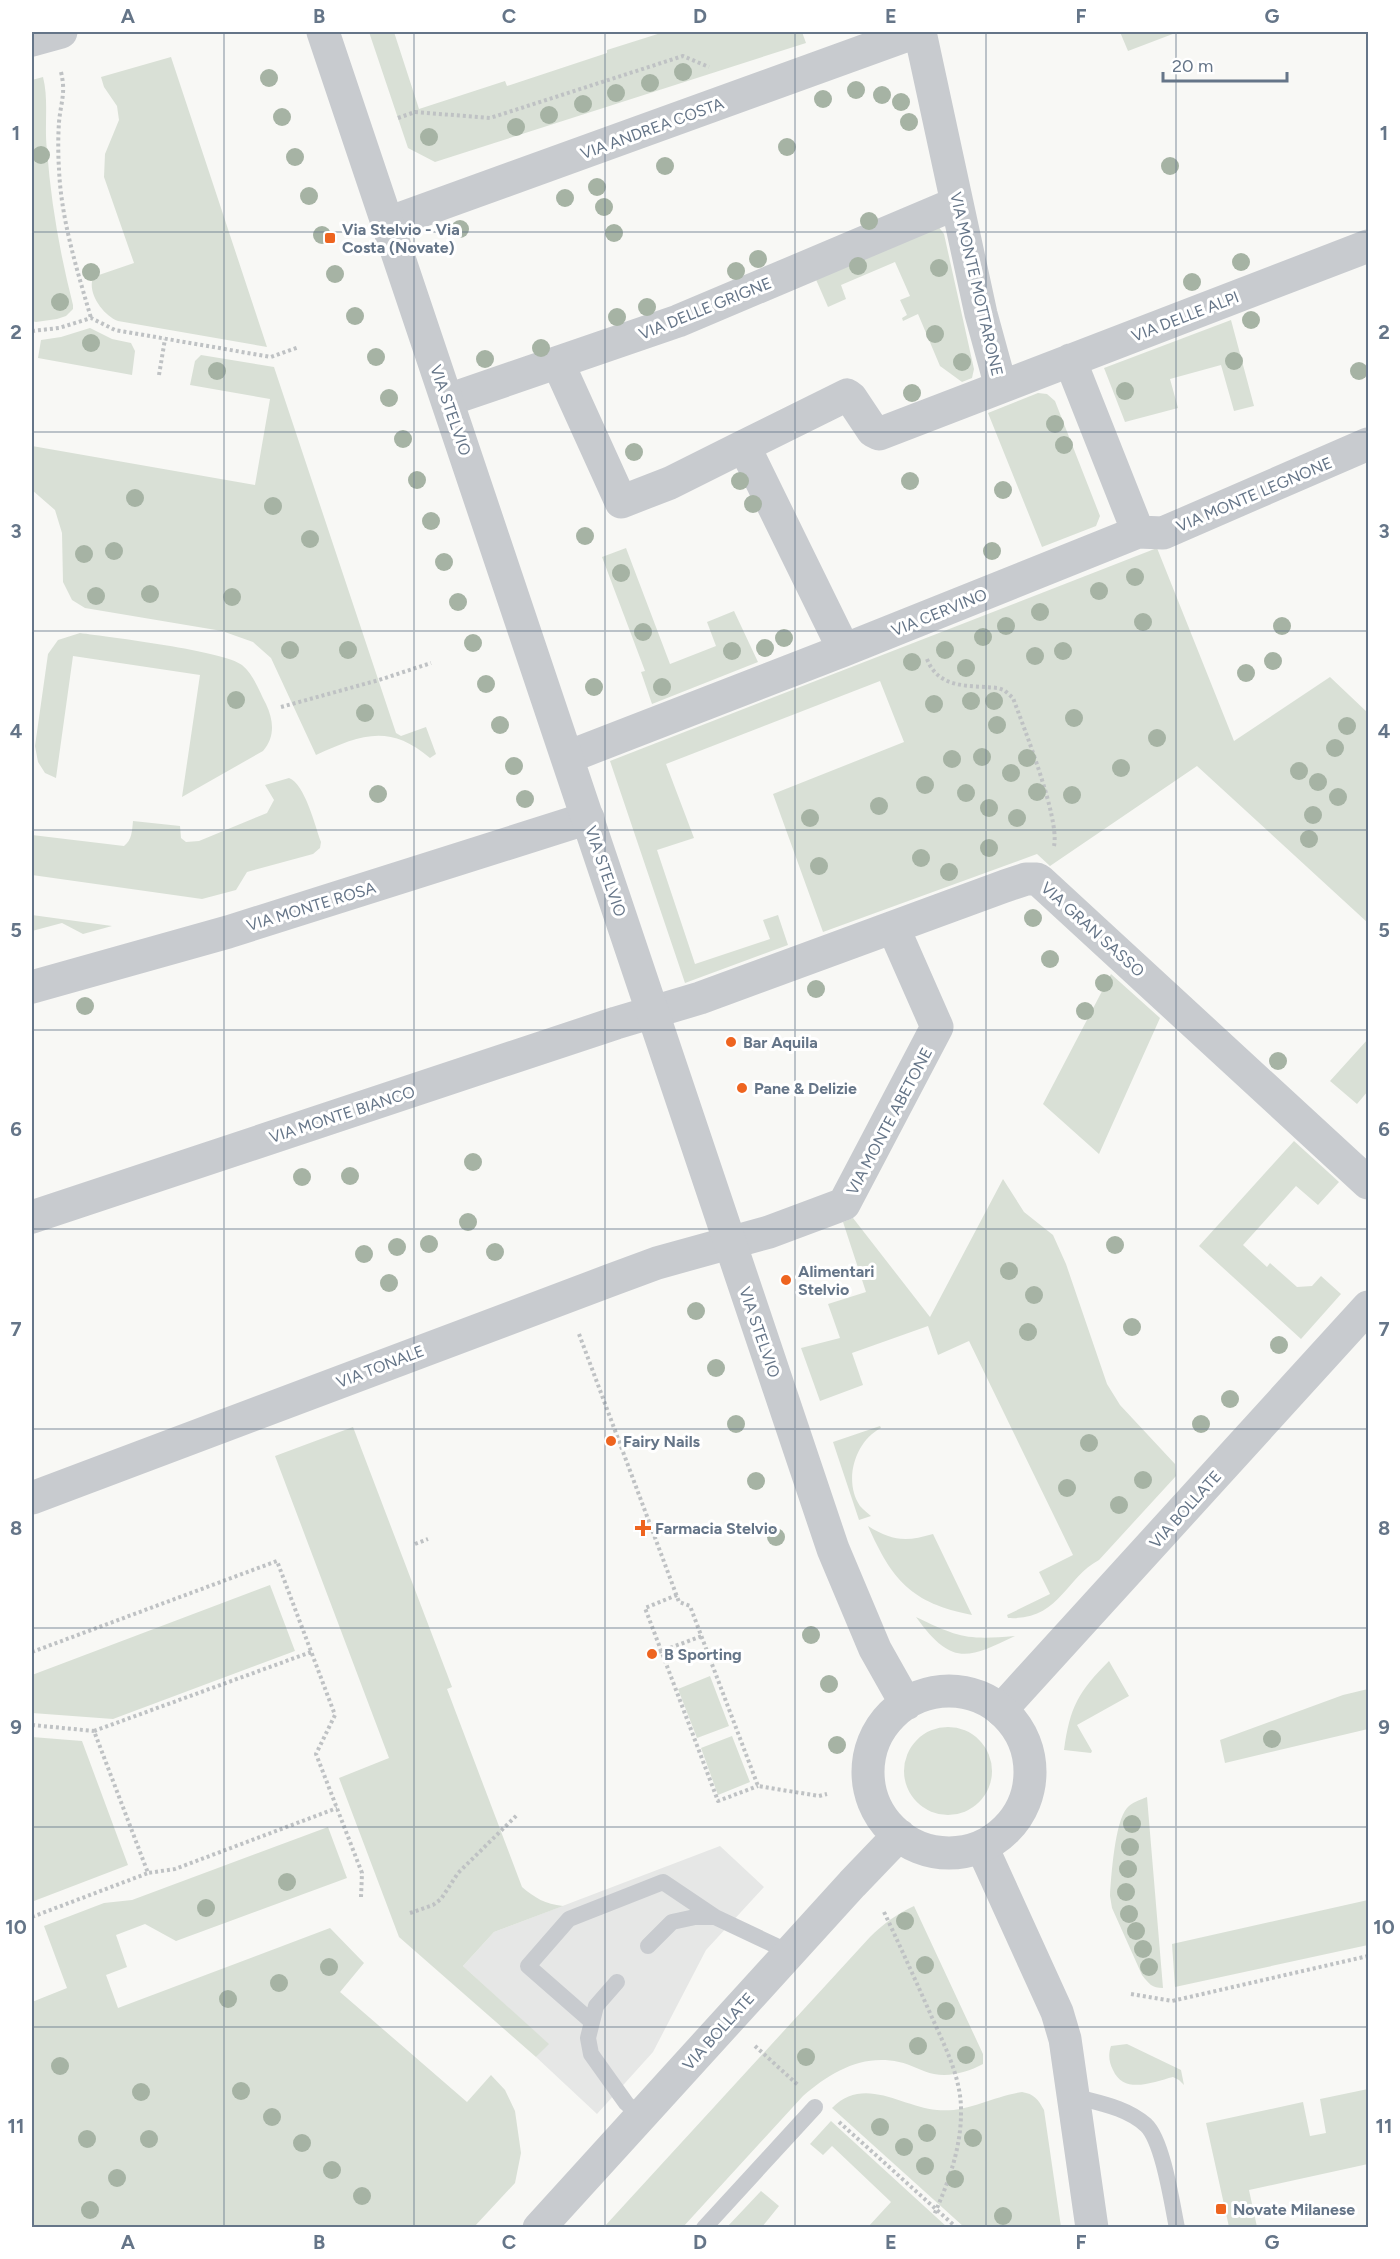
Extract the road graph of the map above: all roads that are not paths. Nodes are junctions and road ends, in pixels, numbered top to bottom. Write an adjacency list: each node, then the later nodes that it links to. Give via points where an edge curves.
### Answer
1 (61, 32): 4 (street)
2 (323, 32): 6 (street, VIA STELVIO)
3 (918, 32): 5 (street, VIA MONTE MOTTARONE); 6 (street, VIA ANDREA COSTA)
4 (32, 40)
5 (957, 203): 9 (street, VIA DELLE GRIGNE, via 678,321); 10 (street, VIA MONTE MOTTARONE)
6 (388, 223): 11 (street, VIA STELVIO)
7 (1368, 246): 8 (street, VIA DELLE ALPI)
8 (1070, 360): 10 (street, VIA DELLE ALPI); 14 (street)
9 (558, 363): 11 (street, VIA DELLE GRIGNE); 13 (street, VIA MONTE MOTTARONE, via 621,502 670,483)
10 (1001, 387): 13 (street, VIA MONTE MOTTARONE, via 879,434 848,395)
11 (448, 400): 16 (street, VIA STELVIO)
12 (1368, 444): 14 (street, VIA MONTE LEGNONE, via 1162,533)
13 (744, 446): 15 (street)
14 (1138, 532): 15 (street, VIA CERVINO)
15 (844, 650): 16 (street, VIA CERVINO)
16 (568, 756): 17 (street, VIA STELVIO)
17 (588, 818): 19 (street, VIA MONTE ROSA, via 228,932); 20 (street, VIA STELVIO)
18 (893, 927): 20 (street, VIA GRAN SASSO); 21 (street, VIA GRAN SASSO, via 1005,886 1033,878 1040,881); 23 (street, VIA MONTE ABETONE, via 936,1022 935,1034 844,1204)
19 (32, 987)
20 (653, 1012): 22 (street, VIA MONTE BIANCO); 23 (street, VIA STELVIO)
21 (1368, 1183)
22 (32, 1217)
23 (730, 1243): 25 (street, VIA TONALE, via 657,1263); 26 (street, VIA STELVIO, via 833,1550 875,1649)
24 (1368, 1307): 27 (street, VIA BOLLATE)
25 (32, 1498)
26 (906, 1704): 27 (street, via 944,1691 984,1699); 28 (street, via 890,1716 879,1733 868,1771 870,1792 879,1813)
27 (1001, 1710): 29 (street, via 1025,1743 1030,1763 1029,1784 1014,1821)
28 (899, 1835): 29 (street, via 925,1850 944,1854); 32 (street, VIA BOLLATE)
29 (982, 1847): 35 (street, via 1056,2012 1065,2039)
30 (715, 1917): 31 (lane, via 672,1922); 32 (lane); 34 (lane, via 663,1882 569,1919 528,1966)
31 (648, 1946)
32 (789, 1952): 37 (street, VIA BOLLATE)
33 (617, 1982): 34 (lane, via 596,2006)
34 (592, 2022): 37 (lane, via 588,2038 591,2054)
35 (1072, 2097): 40 (street); 41 (lane, via 1120,2109 1147,2126 1159,2147)
36 (815, 2107): 39 (lane)
37 (640, 2116): 38 (street, VIA BOLLATE)
38 (539, 2228)
39 (704, 2228)
40 (1092, 2228)
41 (1177, 2228)

